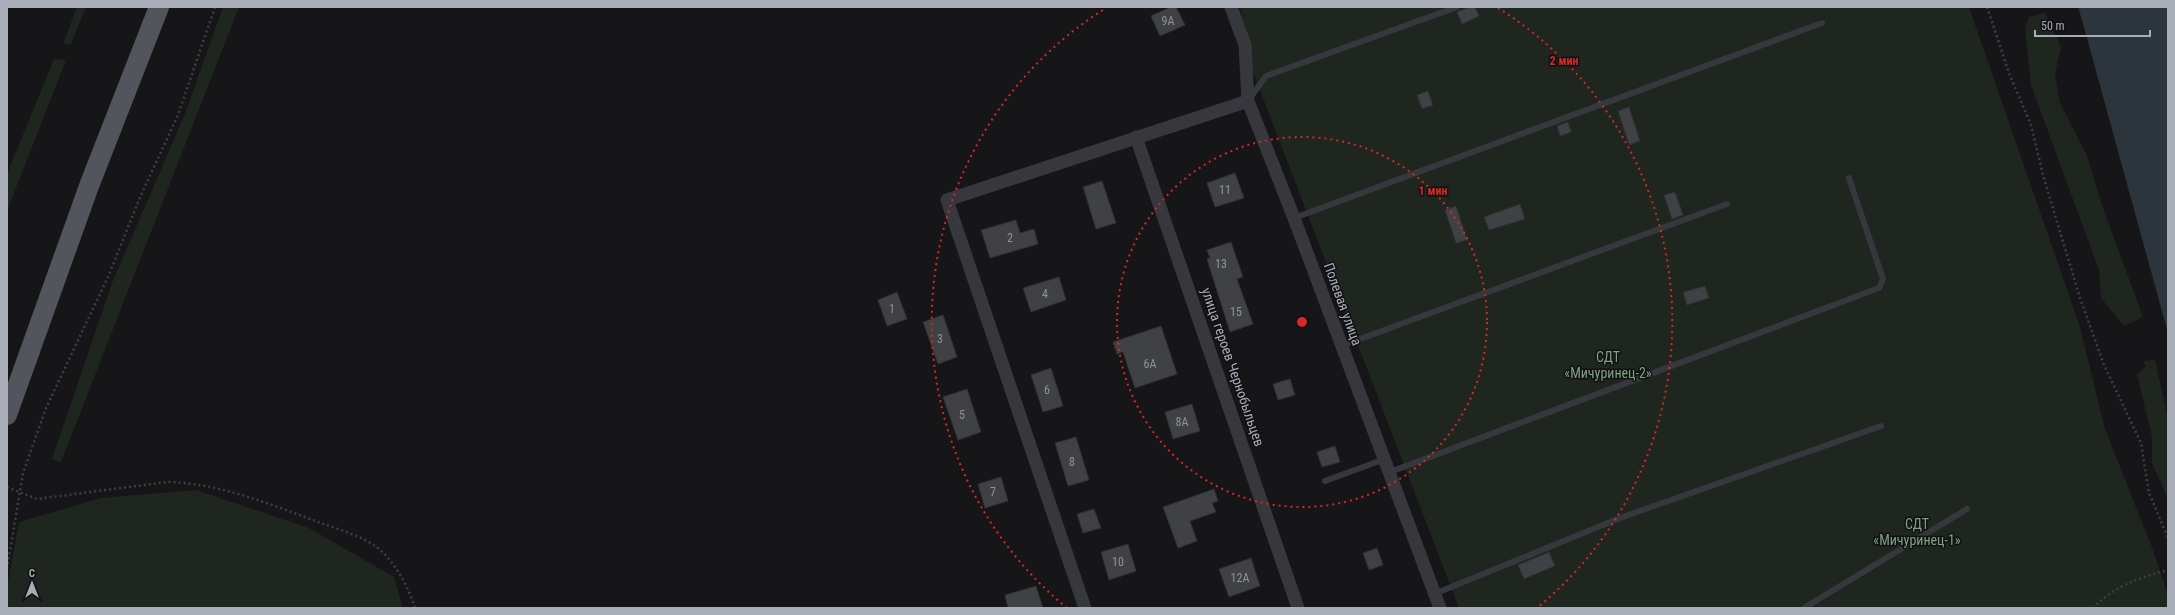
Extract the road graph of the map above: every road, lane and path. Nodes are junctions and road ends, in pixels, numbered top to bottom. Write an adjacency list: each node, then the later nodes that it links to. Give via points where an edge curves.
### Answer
1 (159, 7): 13 (main road, via 89,186)
2 (215, 7): 19 (path, via 178,115 141,195 108,276 46,408 24,473)
3 (1231, 7): 7 (street, Полевая улица, via 1245,45)
4 (1458, 7): 7 (lane, via 1266,76)
5 (1987, 7): 21 (path, via 2031,125 2043,175 2080,298 2104,365 2141,444 2149,493)
6 (1822, 23): 11 (lane)
7 (1248, 101): 8 (street); 11 (street, Полевая улица)
8 (1136, 137): 26 (street, via 947,200); 27 (street, улица героев Чернобыльцев)
9 (1849, 178): 16 (lane, via 1883,279 1879,288)
10 (1727, 204): 12 (lane)
11 (1294, 218): 12 (street, Полевая улица)
12 (1341, 346): 15 (street, Полевая улица)
13 (7, 415)
14 (1881, 426): 24 (lane, via 1620,518)
15 (1385, 459): 16 (street, Полевая улица); 17 (lane)
16 (1390, 472): 24 (street, Полевая улица)
17 (1324, 480)
18 (7, 487): 19 (path)
19 (21, 494): 22 (path); 25 (path, via 37,499 173,482 256,499 361,538 379,549 394,566 409,590)
20 (1967, 509): 29 (lane)
21 (2168, 538)
22 (7, 569)
23 (2168, 570): 30 (path, via 2128,582 2105,595)
24 (1434, 594): 28 (street, Полевая улица)
25 (415, 608)
26 (1085, 608)
27 (1298, 608)
28 (1440, 608)
29 (1804, 608)
30 (2093, 608)

